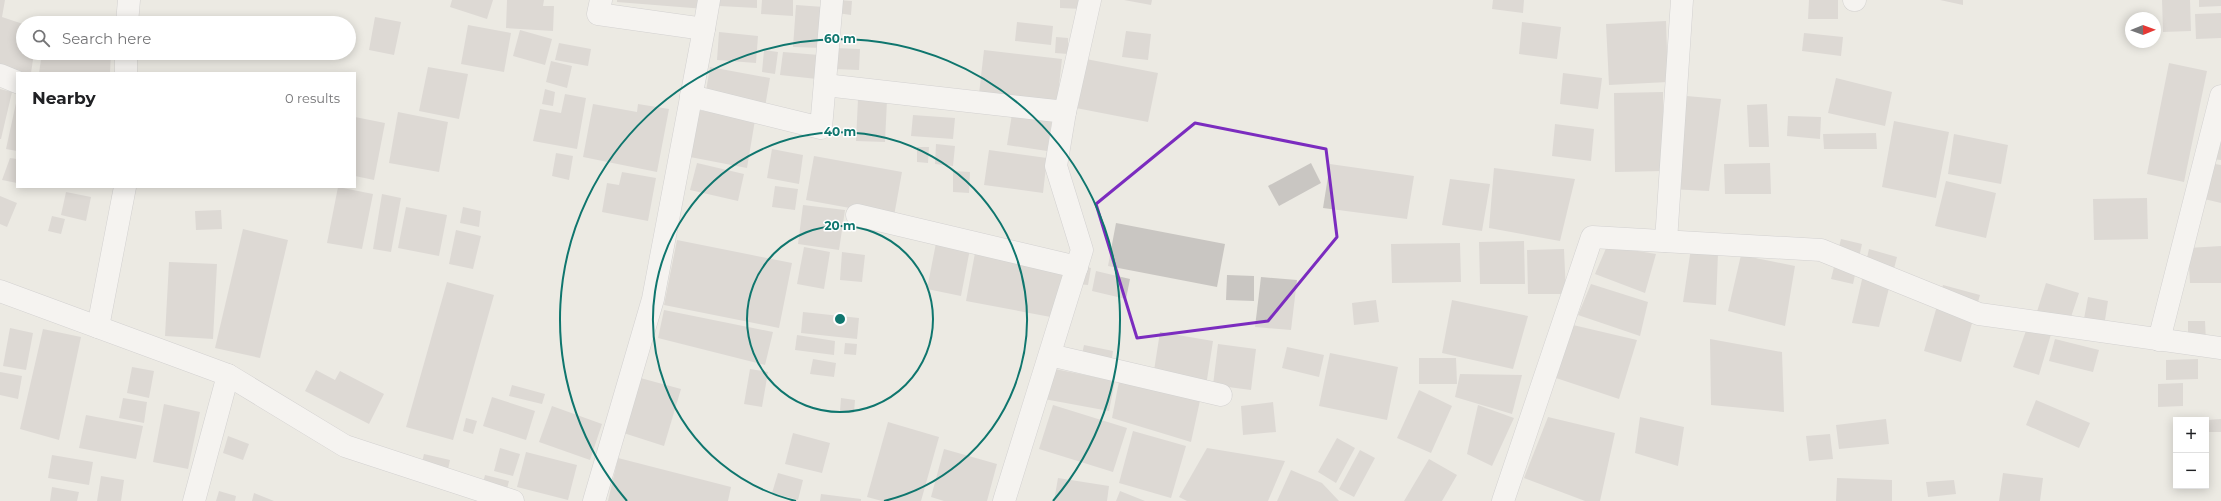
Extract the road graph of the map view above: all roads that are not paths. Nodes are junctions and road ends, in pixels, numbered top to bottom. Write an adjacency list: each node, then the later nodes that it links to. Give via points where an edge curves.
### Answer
1 (129, 0): 7 (street)
2 (601, 0): 8 (street, via 598,14)
3 (709, 0): 8 (street)
4 (832, 0): 13 (street)
5 (1090, 0): 16 (street)
6 (1682, 0): 19 (street)
7 (128, 16)
8 (704, 29): 14 (street)
9 (126, 60): 10 (street)
10 (126, 72)
11 (0, 75): 12 (street)
12 (16, 82)
13 (825, 85): 14 (street, via 821,128); 16 (street)
14 (691, 96): 30 (street, via 653,299)
15 (2221, 96): 23 (street)
16 (1065, 112): 20 (street, via 1056,166 1082,250)
17 (125, 188): 22 (street)
18 (857, 215): 20 (street)
19 (1666, 241): 23 (street, via 1821,250 1979,314); 32 (street, via 1592,237)
20 (1077, 267): 25 (street)
21 (0, 291): 22 (street)
22 (98, 327): 26 (street)
23 (2158, 340): 24 (street)
24 (2221, 348)
25 (1050, 355): 27 (street); 31 (street)
26 (228, 375): 28 (street); 29 (street, via 345,446)
27 (1221, 395)
28 (194, 501)
29 (513, 501)
30 (594, 501)
31 (1004, 501)
32 (1503, 501)

